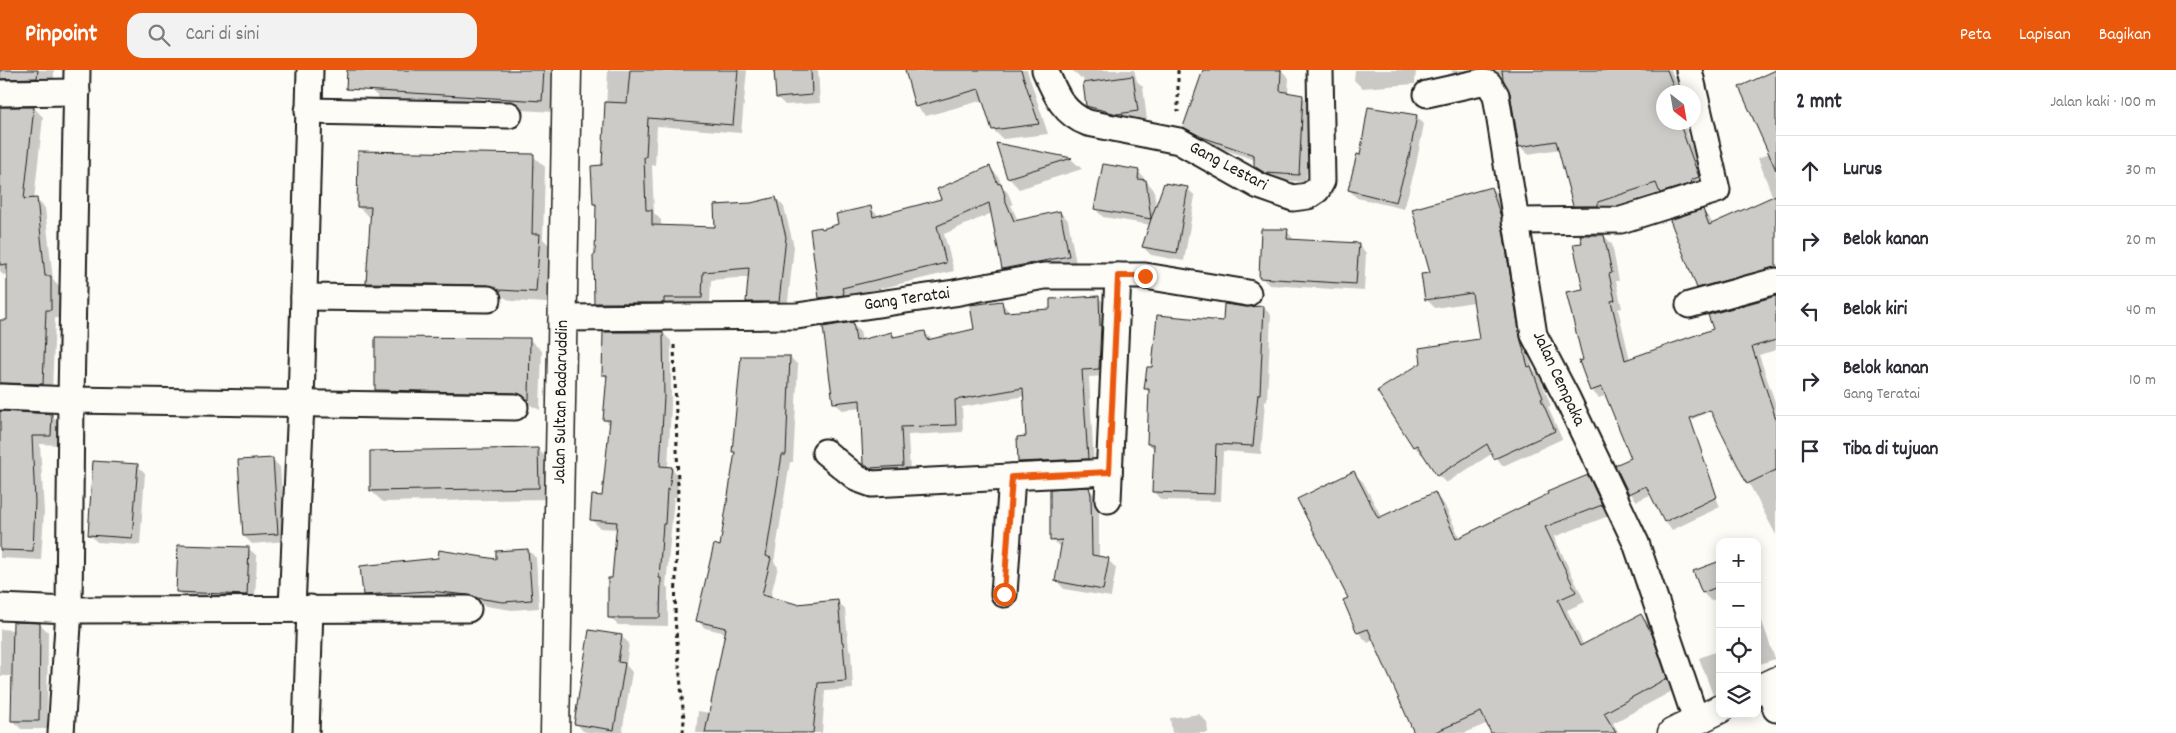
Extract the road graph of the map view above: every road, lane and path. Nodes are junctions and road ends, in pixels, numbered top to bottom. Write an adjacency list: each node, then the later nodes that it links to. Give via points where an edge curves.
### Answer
1 (310, 70): 10 (street)
2 (567, 70): 21 (main road, Jalan Sultan Badaruddin)
3 (1045, 70): 12 (street, Gang Lestari, via 1064,108 1077,119)
4 (1178, 70): 12 (path)
5 (1320, 70): 12 (street, Gang Lestari, via 1322,181 1308,196 1293,198 1259,186)
6 (1689, 70): 13 (street, via 1717,190 1621,220)
7 (77, 81): 8 (street); 23 (street)
8 (0, 92)
9 (1427, 94): 13 (street, Jalan Cempaka, via 1481,82 1492,88 1496,95)
10 (308, 112): 11 (street); 17 (street)
11 (509, 115)
12 (1179, 141)
13 (1515, 221): 35 (street, Jalan Cempaka, via 1534,335 1636,543)
14 (1118, 276): 16 (street, Gang Teratai, via 1145,276); 20 (street, Gang Teratai, via 1044,276 797,316); 27 (street)
15 (1776, 281): 19 (street)
16 (1248, 293)
17 (304, 297): 18 (street); 24 (street)
18 (488, 299)
19 (1689, 305)
20 (673, 317): 21 (street, Gang Teratai); 39 (path, via 678,483 675,619)
21 (563, 318): 38 (main road, Jalan Sultan Badaruddin)
22 (0, 397): 23 (street)
23 (71, 400): 24 (street); 34 (street)
24 (301, 404): 25 (street); 32 (street)
25 (515, 407)
26 (824, 452): 28 (street, via 858,479 872,484)
27 (1109, 472): 28 (street); 29 (street)
28 (1012, 477): 30 (street)
29 (1108, 500)
30 (1004, 594)
31 (0, 608): 34 (street)
32 (301, 608): 33 (street); 34 (street); 37 (street)
33 (468, 609)
34 (68, 610): 36 (street)
35 (1708, 715): 40 (main road)
36 (60, 733)
37 (306, 733)
38 (555, 733)
39 (683, 733)
40 (1672, 733)

